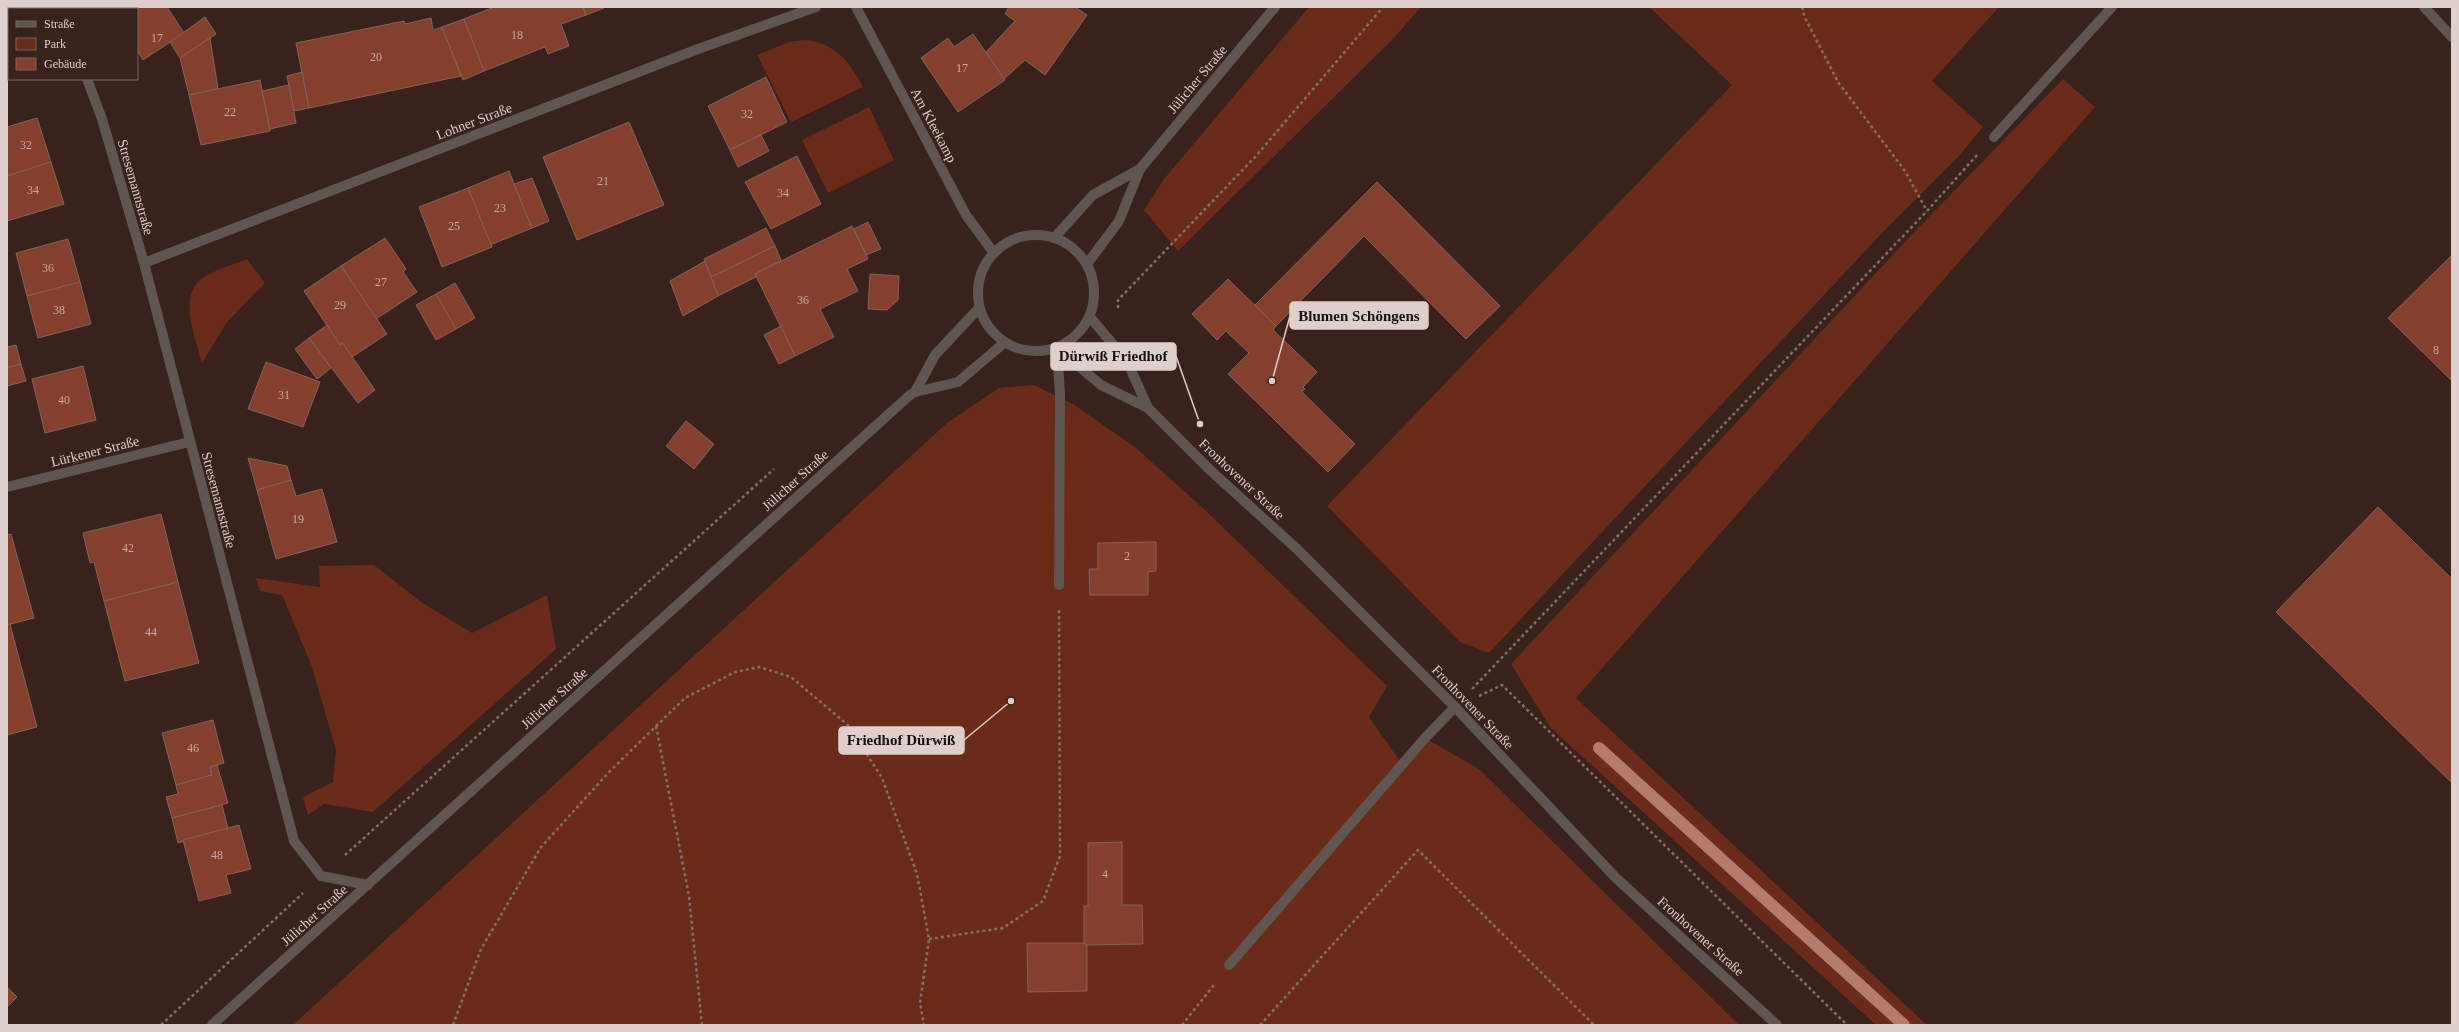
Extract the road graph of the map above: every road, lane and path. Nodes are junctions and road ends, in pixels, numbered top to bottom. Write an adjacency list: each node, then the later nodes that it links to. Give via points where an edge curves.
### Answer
1 (816, 7): 15 (street, Lohner Straße, via 698,49)
2 (856, 7): 14 (street, Am Kleekamp, via 966,215)
3 (1275, 7): 11 (street, Jülicher Straße)
4 (1383, 7): 18 (path, via 1256,156 1118,300)
5 (1802, 7): 12 (path, via 1804,18 1838,82 1905,171)
6 (2112, 7): 10 (street)
7 (2424, 7): 8 (street)
8 (2452, 36)
9 (87, 80): 15 (street, Stresemannstraße, via 102,119)
10 (1994, 137): 12 (path)
11 (1140, 169): 13 (street, Jülicher Straße, via 1093,195); 16 (street, Jülicher Straße, via 1119,221)
12 (1927, 211): 28 (path)
13 (1054, 238): 14 (street, via 1032,235 1012,241); 16 (street, via 1073,248)
14 (994, 253): 17 (street, via 981,275 977,288)
15 (144, 263): 24 (street, Stresemannstraße)
16 (1087, 264): 19 (street, via 1095,290)
17 (979, 308): 20 (street, via 988,328); 22 (street, Jülicher Straße, via 935,355)
18 (1119, 316)
19 (1090, 317): 21 (street, via 1077,336); 23 (street, Fronhovener Straße, via 1127,362)
20 (1004, 343): 21 (street, via 1030,352); 22 (street, Jülicher Straße, via 958,382)
21 (1056, 348): 23 (street, Fronhovener Straße, via 1101,385); 27 (street, via 1060,394)
22 (915, 392): 31 (street, Jülicher Straße, via 730,556)
23 (1148, 408): 28 (street, Fronhovener Straße, via 1210,470 1297,548)
24 (189, 442): 26 (street, Lürkener Straße); 30 (street, Stresemannstraße, via 294,841)
25 (774, 468): 30 (path)
26 (7, 487)
27 (1059, 585): 32 (path, via 1060,856 1044,900 1003,928)
28 (1455, 707): 33 (street, via 1425,738); 42 (street, Fronhovener Straße, via 1616,878); 43 (path, via 1502,685)
29 (656, 726): 32 (path, via 685,698 735,672 759,667 791,677 849,726 882,778 917,874); 36 (path, via 611,770 541,847 481,949); 37 (path, via 689,896)
30 (321, 876): 31 (street); 34 (path)
31 (368, 885): 35 (street, Jülicher Straße)
32 (929, 939): 38 (path, via 920,1002)
33 (1229, 966): 39 (path)
34 (161, 1025)
35 (212, 1025)
36 (453, 1025)
37 (702, 1025)
38 (924, 1025)
39 (1182, 1025)
40 (1260, 1025): 41 (path, via 1418,850)
41 (1594, 1025)
42 (1777, 1025)
43 (1847, 1025)

